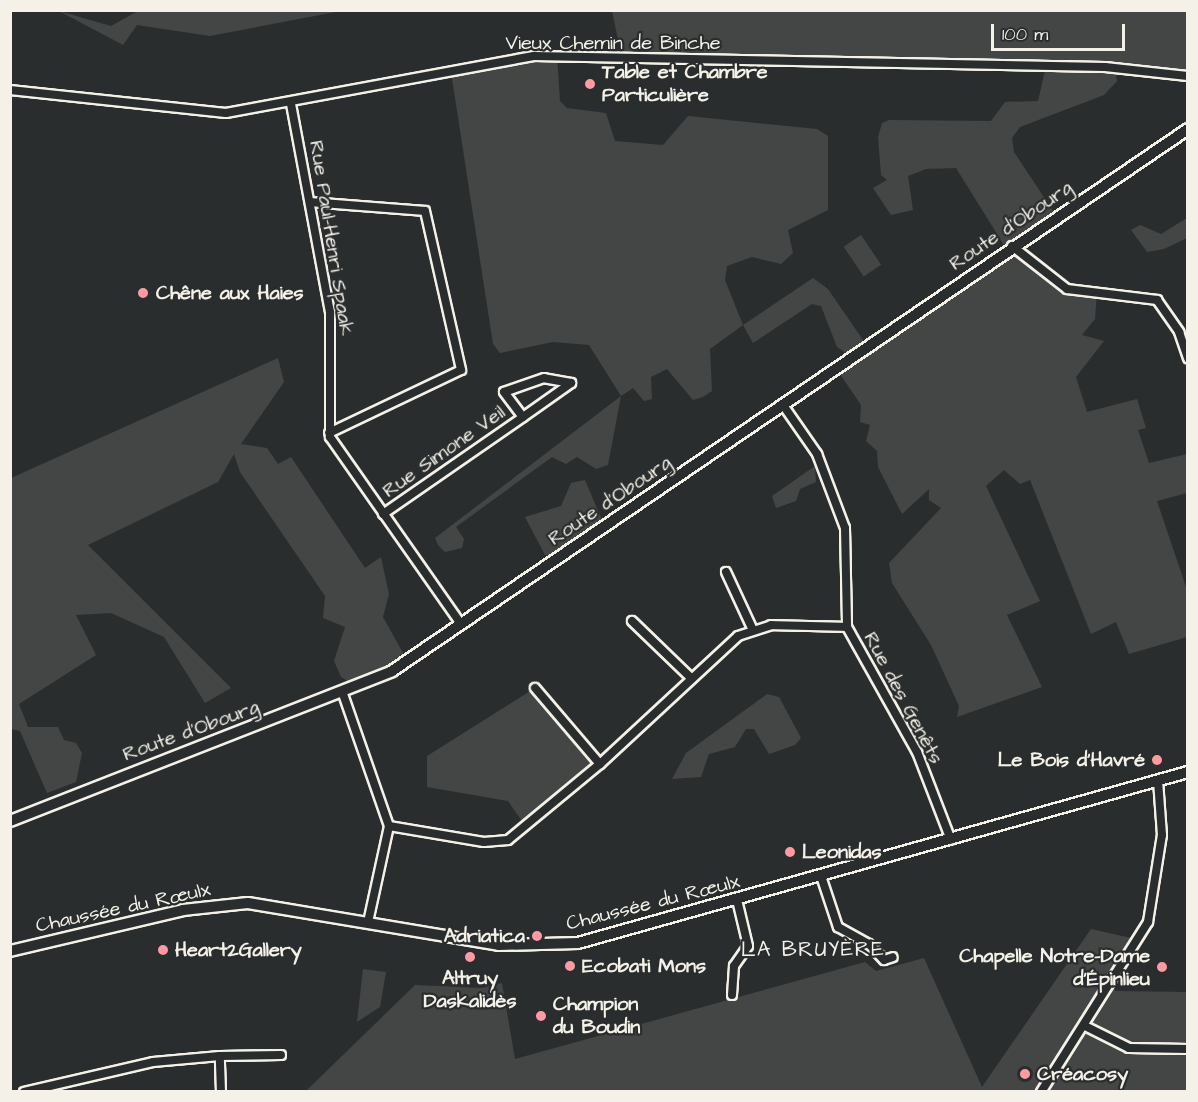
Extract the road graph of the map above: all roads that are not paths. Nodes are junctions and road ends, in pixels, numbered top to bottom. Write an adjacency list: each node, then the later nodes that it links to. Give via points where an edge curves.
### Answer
1 (1188, 76): 3 (street, Vieux Chemin de Binche, via 1105,67 534,56 469,63)
2 (10, 90): 3 (street, Vieux Chemin de Binche, via 193,113)
3 (291, 104): 5 (street, Rue Paul-Henri Spaak)
4 (1188, 129): 6 (main road, Route d'Obourg)
5 (310, 202): 10 (street, Rue Paul-Henri Spaak, via 331,323); 10 (street, via 425,211 461,370)
6 (1012, 246): 7 (street, via 1067,289 1157,300 1179,332); 8 (main road, Route d'Obourg)
7 (1188, 358)
8 (783, 405): 14 (main road, Route d'Obourg); 15 (street, Rue des Genêts, via 817,454 845,528)
9 (524, 417): 9 (street, Rue Simone Veil, via 533,411 571,383 544,378 504,392); 11 (street, Rue Simone Veil)
10 (329, 433): 11 (street, Rue Paul-Henri Spaak, via 334,448)
11 (383, 514): 14 (street, Rue Paul-Henri Spaak)
12 (726, 572): 16 (street)
13 (632, 621): 17 (street)
14 (461, 624): 19 (main road, Route d'Obourg, via 392,672)
15 (847, 627): 16 (street); 25 (street, Rue des Genêts, via 917,752)
16 (752, 628): 17 (street)
17 (692, 679): 20 (street)
18 (535, 688): 20 (street)
19 (343, 694): 23 (main road, Route d'Obourg); 24 (street)
20 (600, 764): 24 (street, via 508,840 484,842)
21 (1188, 772): 22 (main road, Chaussée du Rœulx)
22 (1158, 780): 25 (main road, Chaussée du Rœulx); 32 (street, via 1162,835 1153,904 1140,940)
23 (10, 821)
24 (389, 826): 28 (street)
25 (951, 840): 26 (main road, Chaussée du Rœulx)
26 (821, 876): 27 (main road, Chaussée du Rœulx); 30 (street, via 838,927 869,944 884,960)
27 (737, 900): 28 (main road, Chaussée du Rœulx, via 590,941 541,947); 31 (street, via 748,946 734,966)
28 (368, 922): 29 (main road, Chaussée du Rœulx, via 263,905 217,905)
29 (10, 951)
30 (893, 957)
31 (732, 995)
32 (1085, 1026): 33 (street, via 1129,1048); 38 (street)
33 (1188, 1049)
34 (281, 1055): 35 (street)
35 (220, 1056): 36 (street, via 153,1062); 37 (street)
36 (24, 1092)
37 (221, 1092)
38 (1041, 1092)

